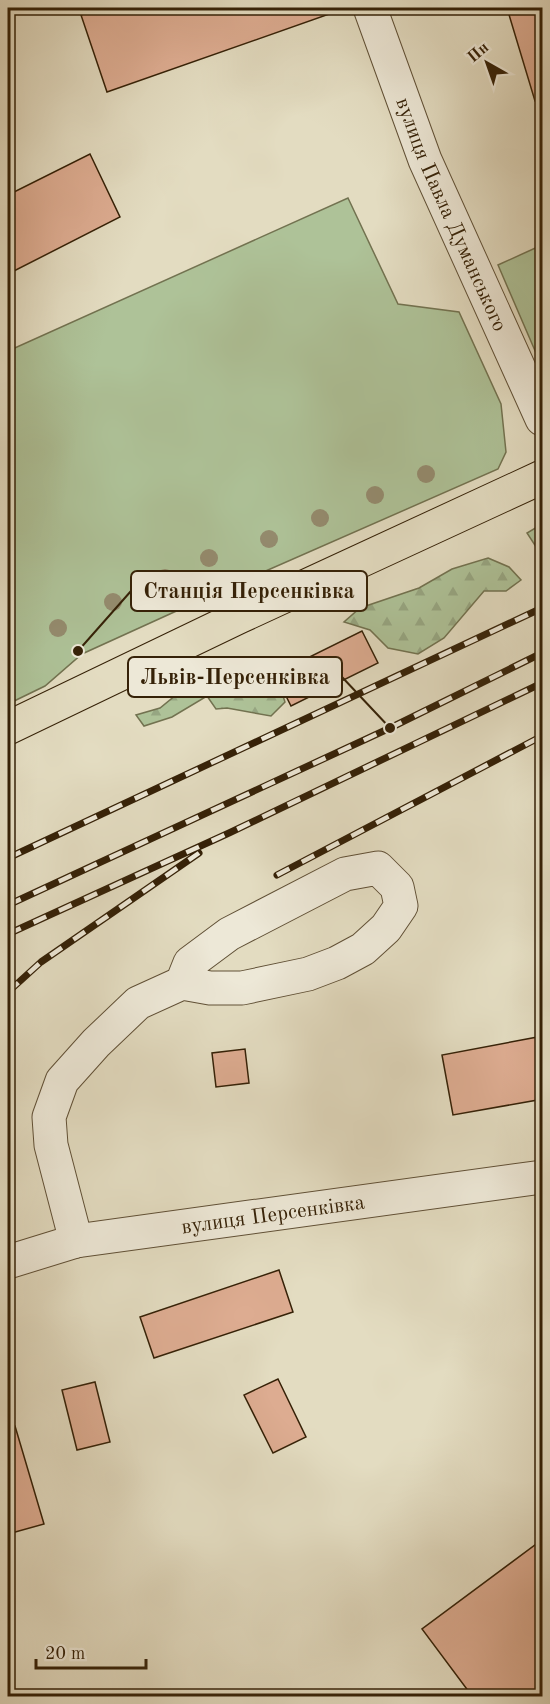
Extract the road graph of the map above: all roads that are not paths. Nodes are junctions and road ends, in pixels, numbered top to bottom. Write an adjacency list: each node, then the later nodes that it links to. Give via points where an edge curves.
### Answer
1 (370, 8): 2 (street, вулиця Павла Думанського, via 425,160)
2 (543, 418)
3 (543, 477): 4 (main road)
4 (8, 728)
5 (182, 982): 5 (street, via 210,988 243,988 308,974 337,963 363,949 386,928 401,906 397,887 378,868 345,874 229,934 190,963); 7 (street, via 138,1004 96,1042 62,1081 49,1117 51,1146)
6 (543, 1177): 7 (street, вулиця Персенківка)
7 (76, 1240): 8 (street, вулиця Персенківка)
8 (8, 1262)

